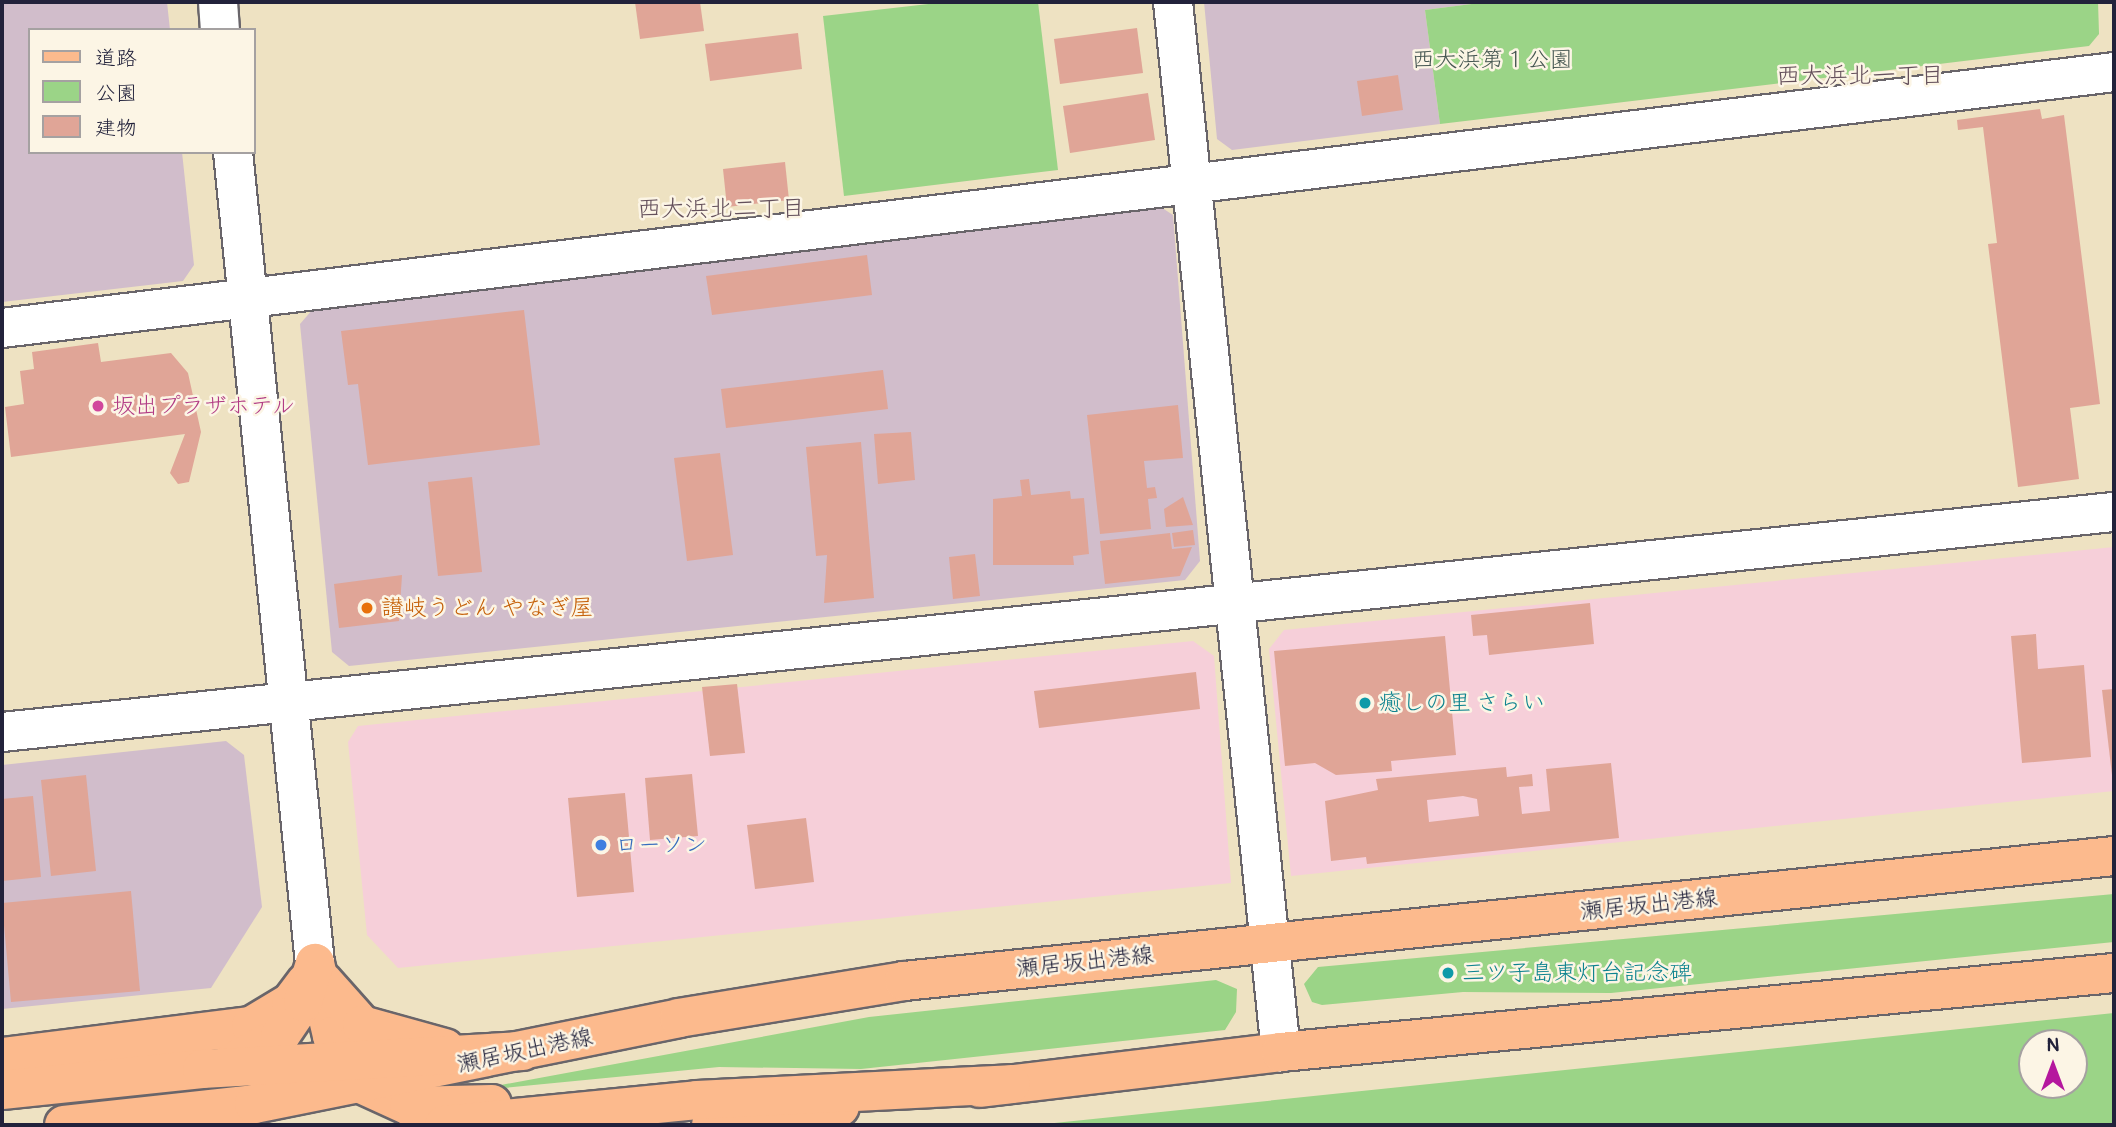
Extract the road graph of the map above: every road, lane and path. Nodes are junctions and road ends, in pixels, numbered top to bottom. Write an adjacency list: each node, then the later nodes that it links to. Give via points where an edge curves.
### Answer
1 (218, 2): 3 (street)
2 (1173, 2): 6 (street)
3 (220, 28)
4 (2114, 72): 6 (street)
5 (233, 154): 7 (street)
6 (1192, 184): 7 (street); 10 (street)
7 (248, 299): 8 (street); 11 (street)
8 (2, 328)
9 (2114, 512): 10 (street)
10 (1235, 603): 11 (street); 14 (street)
11 (288, 702): 12 (street); 15 (street)
12 (2, 732)
13 (2114, 856): 14 (main road, 瀬居坂出港線)
14 (1269, 943): 17 (main road, 瀬居坂出港線, via 904,981); 18 (street)
15 (315, 963): 17 (main road, via 341,1008 387,1037 430,1047); 19 (main road, via 291,1002 251,1026); 20 (main road, via 303,1002 280,1036 235,1062); 22 (main road)
16 (2114, 973): 18 (main road)
17 (522, 1051): 22 (main road)
18 (1280, 1052): 21 (main road)
19 (2, 1057)
20 (202, 1069): 22 (main road); 23 (main road)
21 (1012, 1084): 22 (main road, via 696,1084 437,1107); 25 (main road, via 697,1100); 26 (main road)
22 (322, 1086): 24 (main road)
23 (2, 1090)
24 (64, 1125)
25 (444, 1125)
26 (710, 1125)

